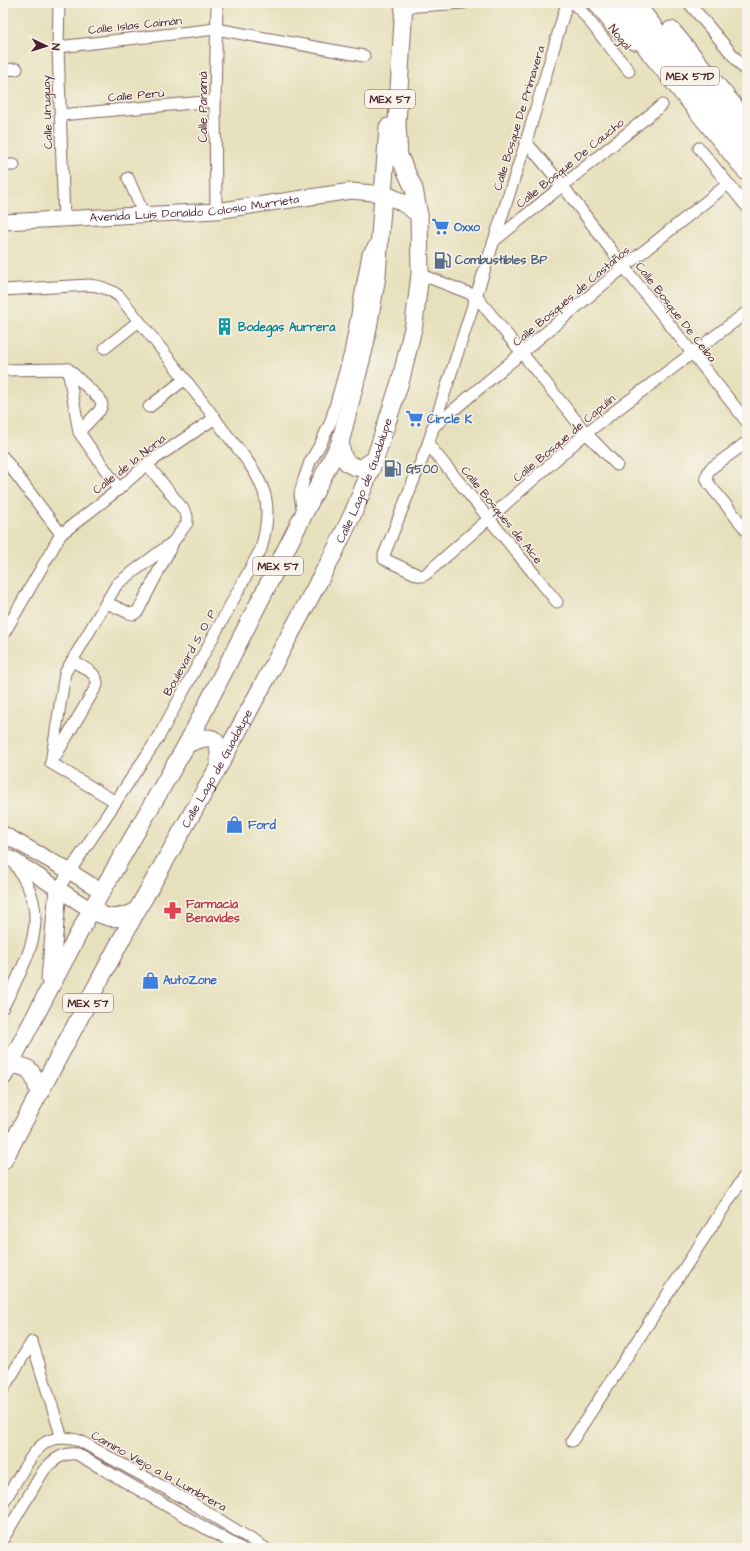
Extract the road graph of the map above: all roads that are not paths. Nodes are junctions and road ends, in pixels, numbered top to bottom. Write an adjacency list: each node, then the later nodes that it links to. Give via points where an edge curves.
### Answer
1 (58, 3): 13 (street, Calle Uruguay)
2 (217, 3): 12 (street, Calle Panamá)
3 (464, 3): 11 (street)
4 (567, 3): 24 (street, Calle Bosque De Primavera)
5 (573, 3): 19 (street, Nogal)
6 (598, 3): 14 (highway, via 617,27)
7 (616, 3): 14 (highway, MEX 57D)
8 (634, 3): 26 (highway, MEX 57D)
9 (648, 3): 23 (highway)
10 (689, 3): 16 (street)
11 (401, 4): 33 (main road, MEX 57); 37 (main road, Calle Lago de Guadalupe / MEX 57, via 397,124 399,152 414,189)
12 (216, 29): 13 (street, Calle Islas Caimán); 15 (street, Calle Islas Caimán); 20 (street, Calle Panamá)
13 (58, 47): 22 (street, Calle Uruguay)
14 (652, 54): 29 (highway, MEX 57D)
15 (364, 56)
16 (746, 67)
17 (17, 69): 18 (street)
18 (3, 70)
19 (630, 71)
20 (215, 101): 22 (street, Calle Perú); 35 (street, Calle Panamá)
21 (662, 105): 32 (street, Calle Bosque De Caucho)
22 (60, 115): 38 (street, Calle Uruguay)
23 (747, 122)
24 (526, 142): 32 (street, Calle Bosque De Ceiba); 41 (street, Calle Bosque De Primavera)
25 (699, 148): 31 (street)
26 (747, 149)
27 (3, 165): 28 (street)
28 (14, 165)
29 (747, 171)
30 (128, 178): 36 (street)
31 (728, 184): 34 (street); 42 (street, Calle Bosques de Castaños)
32 (563, 186): 41 (street, Calle Bosque De Caucho); 42 (street, Calle Bosque De Ceiba)
33 (384, 194): 35 (street, Avenida Luis Donaldo Colosio Murrieta, via 351,191); 37 (main road, via 406,204); 40 (main road, MEX 57)
34 (747, 207)
35 (216, 211): 36 (street, Avenida Luis Donaldo Colosio Murrieta)
36 (144, 215): 38 (street, Avenida Luis Donaldo Colosio Murrieta)
37 (419, 215): 43 (main road, Calle Lago de Guadalupe / MEX 57)
38 (64, 220): 39 (street, Avenida Luis Donaldo Colosio Murrieta)
39 (3, 222)
40 (381, 237): 61 (main road, MEX 57, via 365,345); 68 (street, via 368,254 350,353 331,421 304,479 300,494)
41 (494, 241): 45 (street, Calle Bosque De Primavera)
42 (624, 267): 49 (street, Calle Bosques de Castaños); 50 (street, Calle Bosque De Ceiba)
43 (420, 274): 45 (street); 64 (main road, Calle Lago de Guadalupe / MEX 57, via 414,324 401,380)
44 (3, 290): 47 (street, Boulevard S. O. P., via 100,286 119,296)
45 (476, 296): 49 (street); 57 (street, Calle Bosque De Primavera)
46 (747, 312): 50 (street, Calle Bosque de Capulín)
47 (139, 321): 48 (street); 53 (street, Boulevard S. O. P.)
48 (105, 348)
49 (522, 354): 57 (street, Calle Bosques de Castaños); 59 (street)
50 (692, 354): 56 (street, Calle Bosque De Ceiba); 59 (street, Calle Bosque de Capulín)
51 (68, 369): 52 (street); 58 (street); 58 (street, via 100,399 102,405)
52 (3, 370)
53 (185, 379): 54 (street); 55 (street, Boulevard S. O. P.)
54 (149, 407)
55 (215, 418): 65 (street, Calle de la Noria); 81 (street, Boulevard S. O. P., via 256,473 264,492 267,528 262,549 158,738)
56 (747, 422)
57 (432, 428): 62 (street, Calle Bosque De Primavera)
58 (79, 432): 67 (street)
59 (586, 433): 66 (street); 69 (street, Calle Bosque de Capulín)
60 (747, 442): 70 (street, via 710,469 706,477)
61 (340, 443): 64 (main road, via 342,456 351,466 364,467); 68 (main road, MEX 57)
62 (428, 444): 69 (street, Calle Bosques de Alce); 73 (street, Calle Bosque De Primavera, via 384,555 387,562)
63 (3, 457): 71 (street)
64 (375, 458): 80 (main road, Calle Lago de Guadalupe / MEX 57, via 333,555)
65 (147, 464): 67 (street, Calle de la Noria); 72 (street, via 187,516 187,523)
66 (616, 465)
67 (118, 489): 71 (street, Calle de la Noria)
68 (304, 516): 78 (main road, MEX 57)
69 (488, 519): 73 (street, Calle Bosque de Capulín); 74 (street, Calle Bosques de Alce)
70 (747, 531)
71 (61, 534): 76 (street)
72 (173, 542): 75 (street, via 117,584); 75 (street, via 138,611 134,614 129,613)
73 (422, 576)
74 (557, 602)
75 (107, 603): 77 (street)
76 (3, 635)
77 (72, 661): 79 (street, via 65,673); 79 (street, via 94,674 97,685)
78 (187, 744): 80 (main road, via 207,737 214,739 218,743); 87 (main road, MEX 57)
79 (51, 763): 81 (street)
80 (218, 766): 89 (main road, Calle Lago de Guadalupe / MEX 57)
81 (116, 802): 85 (street, Boulevard S. O. P.)
82 (3, 834): 83 (street)
83 (21, 844): 84 (street); 85 (street)
84 (8, 857): 86 (street); 91 (street, via 29,889 35,908 36,926 26,961)
85 (69, 871): 86 (street, Boulevard S. O. P.); 87 (street)
86 (58, 889): 88 (street); 90 (main road)
87 (101, 891): 88 (main road, MEX 57)
88 (91, 910): 89 (main road, via 106,918 123,917); 90 (main road, MEX 57)
89 (136, 912): 93 (main road, MEX 57)
90 (50, 985): 92 (main road, MEX 57)
91 (3, 1007)
92 (5, 1068): 93 (main road, via 25,1066 31,1070)
93 (39, 1093): 94 (main road, MEX 57)
94 (3, 1161)
95 (747, 1172): 98 (street)
96 (3, 1389): 97 (street, via 32,1342)
97 (62, 1438): 99 (street, via 43,1444 33,1453); 102 (street, Camino Viejo a la Lumbrera, via 80,1441 209,1513)
98 (572, 1441)
99 (3, 1503)
100 (3, 1539): 101 (street, Camino Viejo a la Lumbrera, via 44,1470 52,1461 69,1453 77,1454)
101 (240, 1548)
102 (265, 1548)

